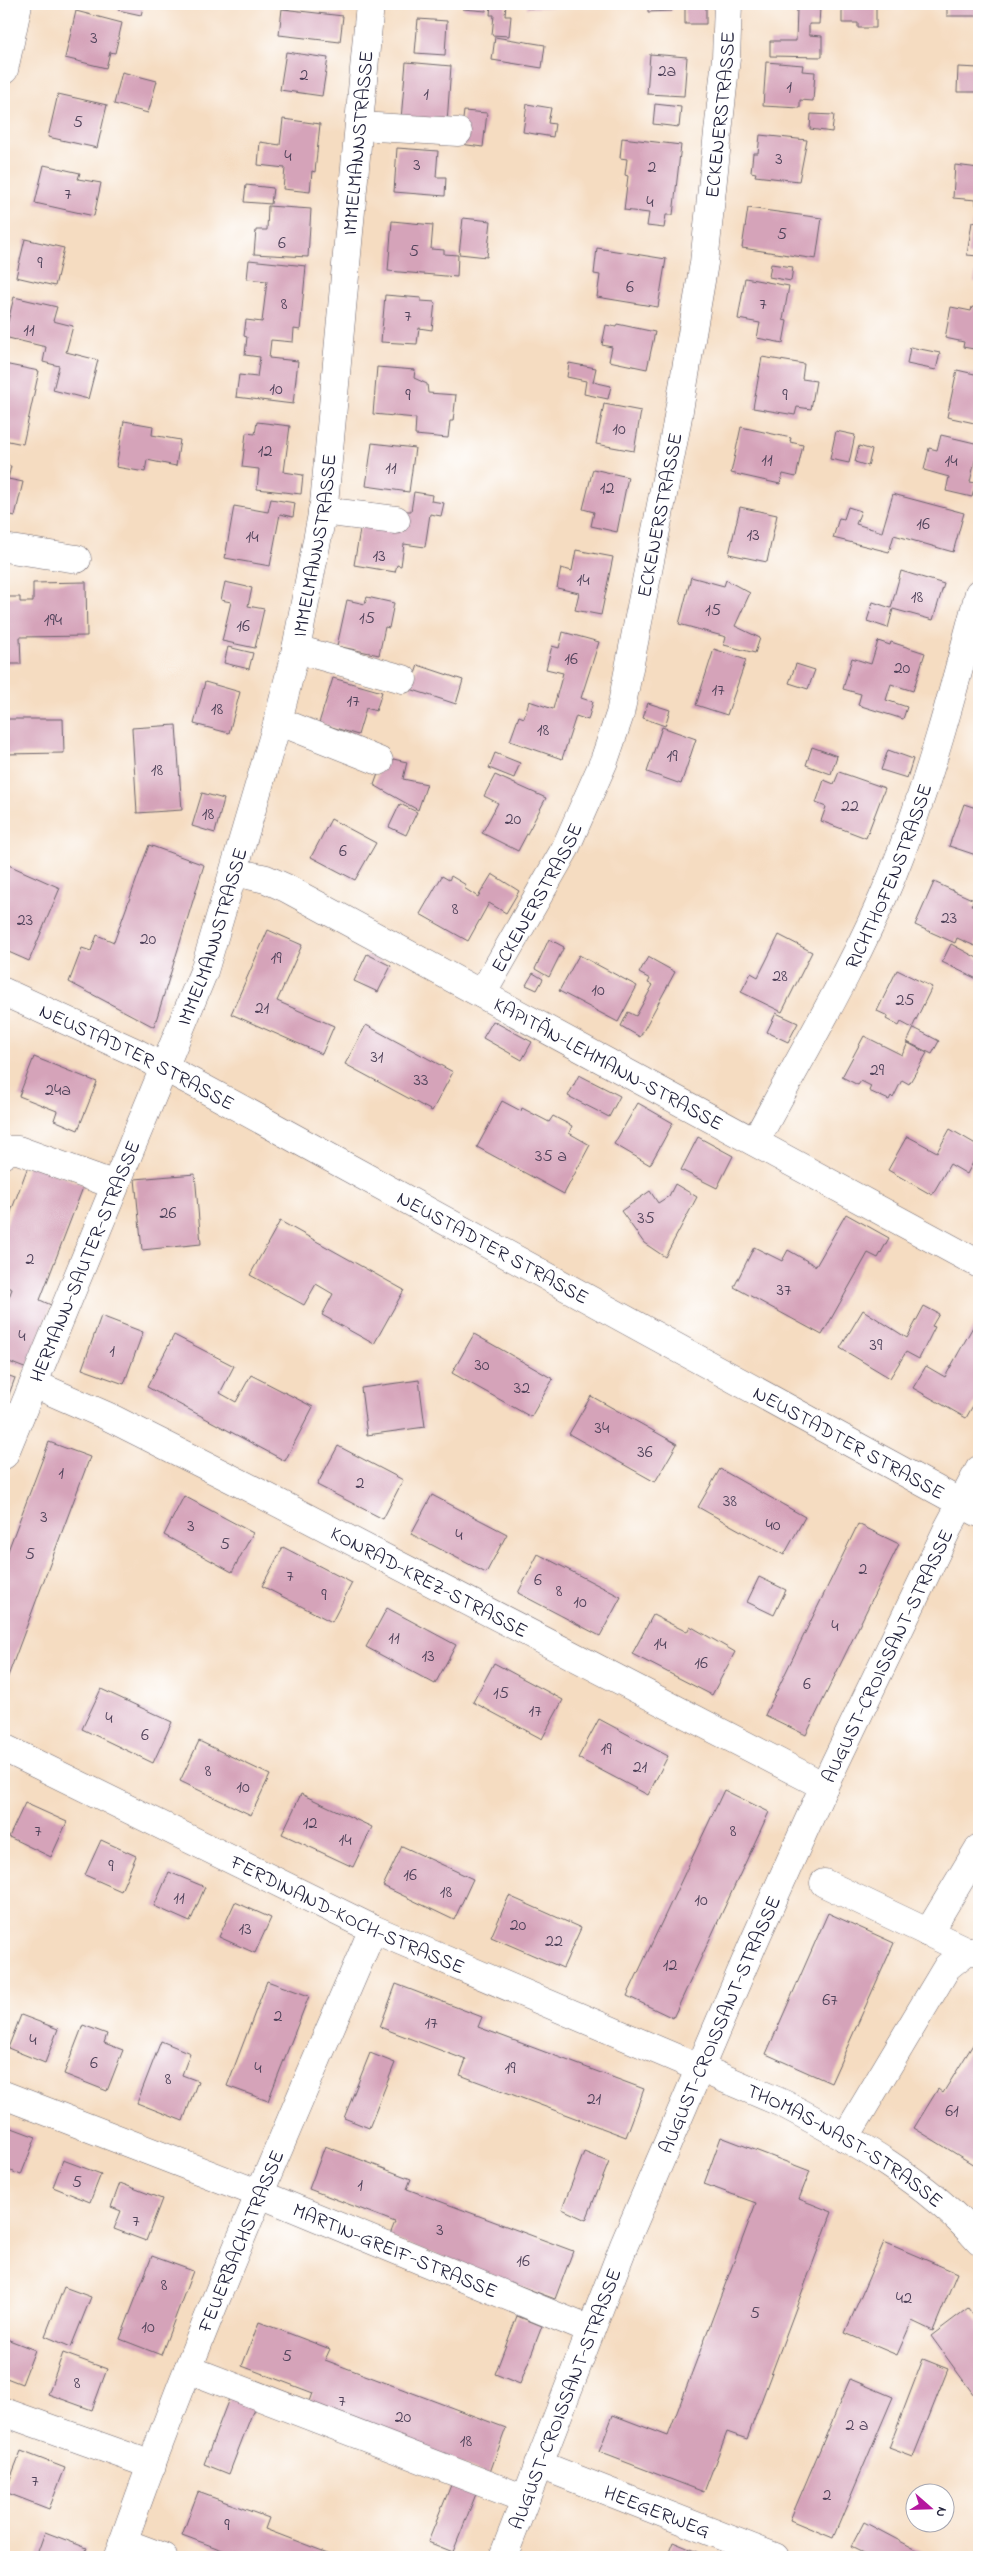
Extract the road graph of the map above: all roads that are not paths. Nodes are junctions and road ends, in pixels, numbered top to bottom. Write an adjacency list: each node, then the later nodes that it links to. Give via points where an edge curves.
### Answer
1 (18, 4): 4 (street)
2 (370, 4): 5 (street, IMMELMANNSTRASSE)
3 (728, 4): 18 (street, ECKENERSTRASSE, via 723,86 704,263 676,428 620,714 604,761 565,849)
4 (4, 70)
5 (360, 126): 6 (street); 7 (street, IMMELMANNSTRASSE)
6 (458, 132)
7 (322, 511): 8 (street); 12 (street, IMMELMANNSTRASSE)
8 (396, 520)
9 (4, 548): 10 (street)
10 (77, 559)
11 (979, 593): 20 (street, RICHTHOFENSTRASSE, via 934,758 891,877 806,1050)
12 (296, 649): 13 (street); 14 (street, IMMELMANNSTRASSE)
13 (403, 679)
14 (278, 721): 15 (street); 16 (street, IMMELMANNSTRASSE)
15 (379, 761)
16 (235, 872): 18 (street, KAPITÄN-LEHMANN-STRASSE, via 266,879 286,888); 19 (street, IMMELMANNSTRASSE, via 194,999)
17 (4, 992): 19 (street, NEUSTADTER STRASSE)
18 (482, 994): 20 (street, KAPITÄN-LEHMANN-STRASSE)
19 (164, 1066): 22 (street, HERMANN-SAUTER-STRASSE); 27 (street, NEUSTADTER STRASSE)
20 (755, 1142): 23 (street, KAPITÄN-LEHMANN-STRASSE)
21 (4, 1154): 22 (street, via 8,1150 18,1150)
22 (115, 1185): 24 (street, HERMANN-SAUTER-STRASSE)
23 (979, 1264)
24 (34, 1384): 25 (street, HERMANN-SAUTER-STRASSE); 29 (street, KONRAD-KREZ-STRASSE, via 107,1416 242,1484)
25 (4, 1455)
26 (979, 1470): 27 (street, AUGUST-CROISSANT-STRASSE)
27 (970, 1508): 29 (street, AUGUST-CROISSANT-STRASSE)
28 (4, 1748): 32 (street, FERDINAND-KOCH-STRASSE)
29 (824, 1786): 35 (street, AUGUST-CROISSANT-STRASSE)
30 (979, 1848): 33 (street)
31 (824, 1883): 33 (street)
32 (373, 1929): 35 (street, FERDINAND-KOCH-STRASSE); 38 (street, FEUERBACHSTRASSE)
33 (928, 1933): 34 (street)
34 (973, 1951): 37 (street, via 947,1967)
35 (699, 2068): 37 (street, THOMAS-NAST-STRASSE, via 784,2104); 40 (street, AUGUST-CROISSANT-STRASSE)
36 (4, 2095): 38 (street, MARTIN-GREIF-STRASSE)
37 (845, 2138): 39 (street, THOMAS-NAST-STRASSE, via 924,2188)
38 (260, 2194): 40 (street, MARTIN-GREIF-STRASSE); 41 (street, FEUERBACHSTRASSE)
39 (979, 2242)
40 (590, 2330): 43 (street, AUGUST-CROISSANT-STRASSE)
41 (188, 2369): 44 (street, FEUERBACHSTRASSE); 45 (street)
42 (4, 2412): 44 (street)
43 (538, 2464): 45 (street, AUGUST-CROISSANT-STRASSE); 49 (street, HEEGERWEG)
44 (152, 2465): 46 (street, FEUERBACHSTRASSE)
45 (525, 2499): 48 (street, AUGUST-CROISSANT-STRASSE)
46 (120, 2550): 47 (street)
47 (164, 2557)
48 (503, 2557)
49 (775, 2557)

